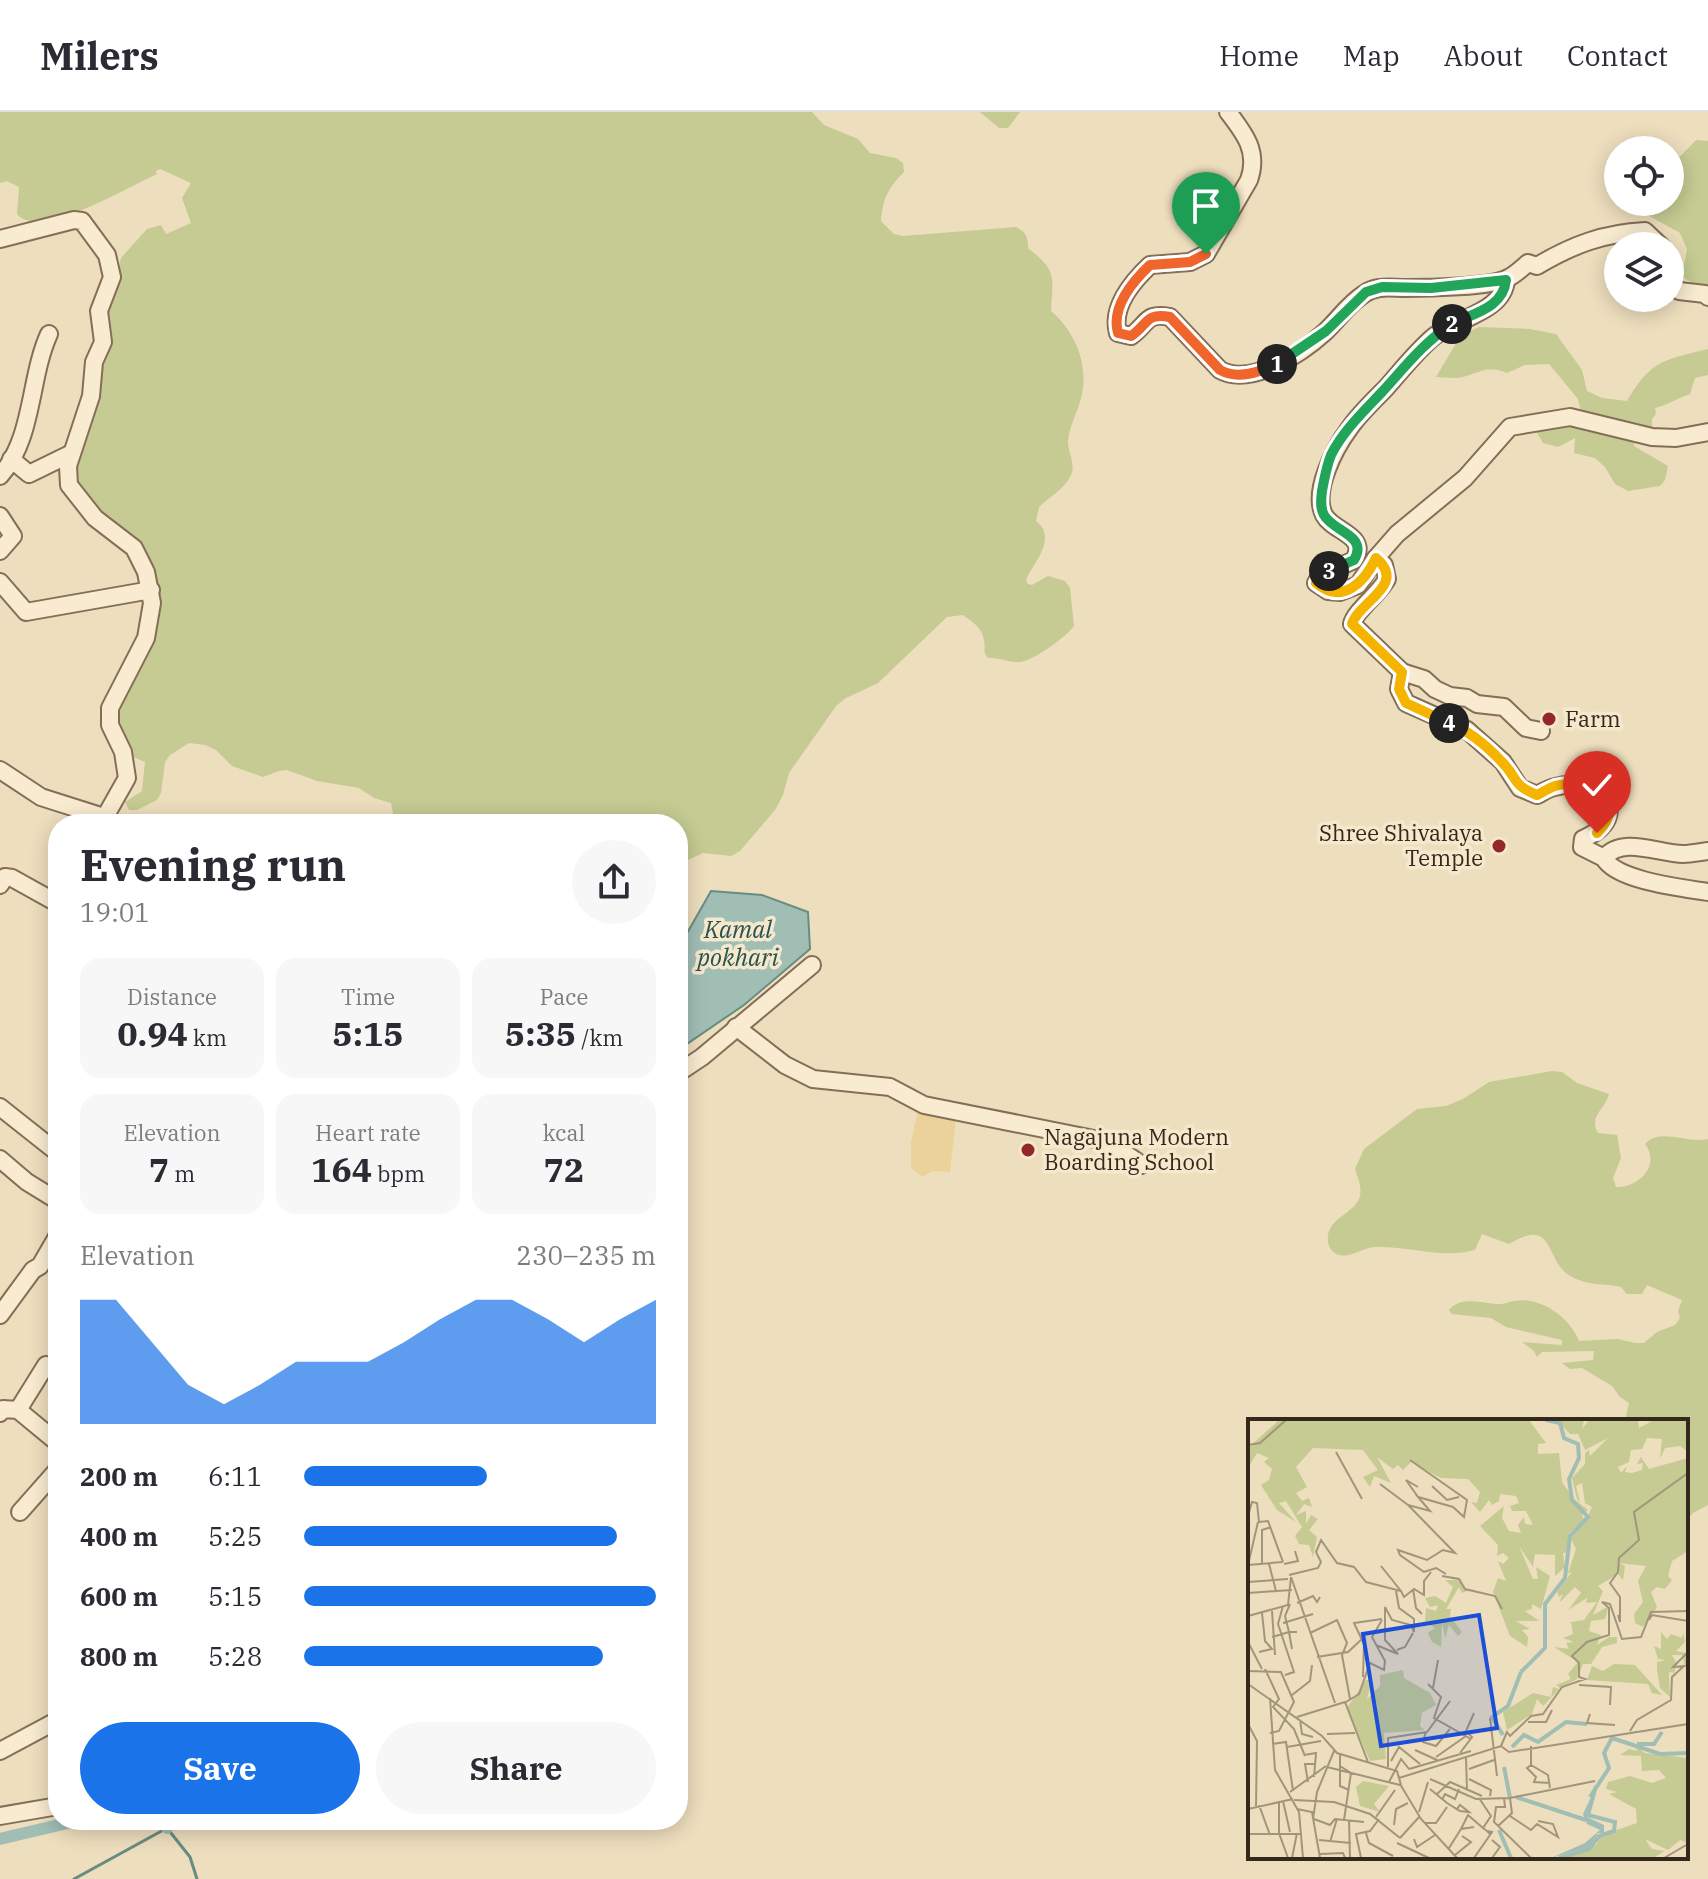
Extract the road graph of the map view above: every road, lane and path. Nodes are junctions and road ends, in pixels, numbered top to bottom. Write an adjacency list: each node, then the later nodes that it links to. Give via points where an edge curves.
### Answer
1 (1228, 112): 6 (street, via 1253,151 1249,180 1206,254 1190,262 1150,265 1142,273 1118,310 1118,333 1131,336 1150,317 1170,317 1220,370 1244,374 1264,370 1309,345 1366,292)
2 (1621, 232): 3 (street)
3 (1646, 232)
4 (1604, 237): 6 (street, via 1569,247 1537,266 1528,263)
5 (0, 239): 11 (street, via 82,221 110,262 112,277 98,316 103,337 94,362 93,389)
6 (1506, 280): 16 (street, via 1493,304 1435,335 1331,455 1321,508 1325,519 1347,533 1358,549 1354,560 1316,583 1328,591 1350,590 1365,578)
7 (1684, 292): 8 (street)
8 (1708, 297)
9 (49, 334): 12 (street, via 39,356 31,407)
10 (1708, 432): 16 (street, via 1652,437 1570,417 1510,427 1465,478)
11 (70, 454): 12 (street, via 29,474); 18 (street, via 69,485 95,518 134,548)
12 (11, 459): 13 (street)
13 (0, 476)
14 (0, 516): 15 (street, via 13,536)
15 (0, 551)
16 (1376, 558): 19 (street, via 1387,579 1352,624)
17 (0, 582): 18 (street, via 26,612)
18 (151, 590): 23 (street, via 146,638 110,708 110,725 123,752 127,778)
19 (1402, 672): 20 (street, via 1450,696 1504,707 1526,728); 25 (street, via 1399,689 1406,703 1467,730 1503,762 1520,788 1537,795 1576,785 1601,795 1608,802 1607,824 1583,839 1582,847)
20 (1541, 731)
21 (0, 770): 22 (street, via 41,797)
22 (84, 814)
23 (106, 814)
24 (1708, 851): 25 (street, via 1683,854 1634,847)
25 (1604, 858): 27 (street, via 1623,873)
26 (0, 885): 28 (street, via 5,877 12,878)
27 (1708, 892)
28 (48, 898)
29 (812, 965): 30 (street)
30 (736, 1027): 31 (street); 35 (street, via 785,1065 813,1079 890,1087 924,1105 1099,1140)
31 (688, 1066)
32 (0, 1107): 33 (street)
33 (48, 1145)
34 (0, 1159): 36 (street)
35 (1142, 1165)
36 (48, 1195)
37 (48, 1252): 38 (street)
38 (0, 1315)
39 (46, 1365): 40 (street)
40 (18, 1410): 41 (street); 42 (street)
41 (0, 1413)
42 (48, 1435)
43 (48, 1480): 44 (street)
44 (20, 1512)
45 (48, 1725): 46 (street)
46 (0, 1751)
47 (48, 1808): 48 (street)
48 (0, 1816)

